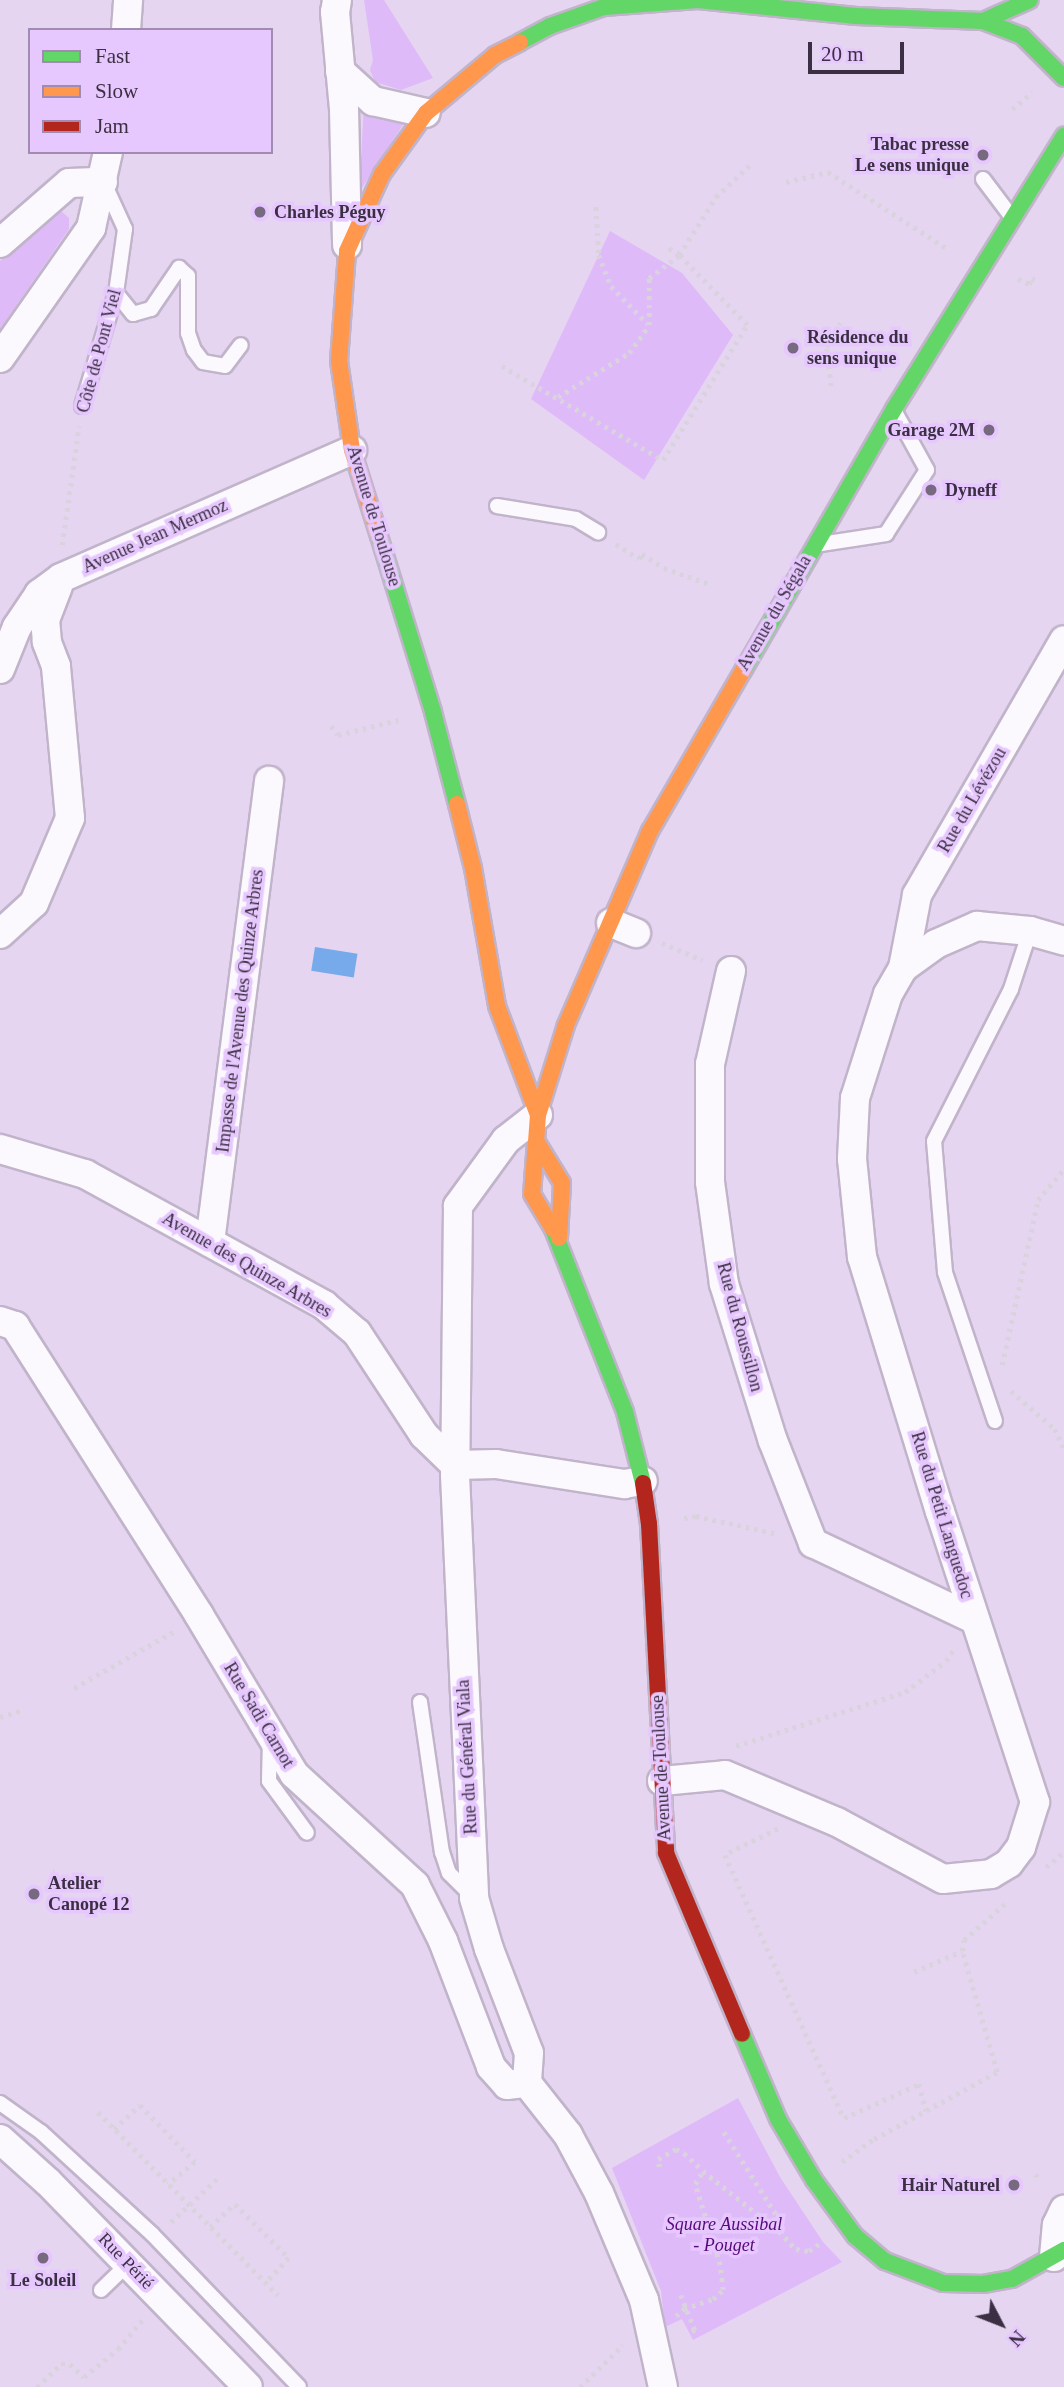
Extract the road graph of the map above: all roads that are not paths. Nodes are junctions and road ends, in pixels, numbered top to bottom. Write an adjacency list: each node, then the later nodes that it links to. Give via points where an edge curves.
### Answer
1 (128, 0): 5 (street)
2 (337, 0): 6 (street)
3 (1030, 0): 4 (main road, Avenue de Toulouse)
4 (983, 21): 7 (main road, via 1022,36); 8 (main road, Avenue de Toulouse, via 856,16 698,0 604,6 550,26 495,55)
5 (126, 28)
6 (340, 71): 8 (street, via 373,100); 15 (street)
7 (1064, 78)
8 (426, 113): 15 (main road, Avenue de Toulouse, via 382,174)
9 (1064, 136): 13 (main road, Avenue du Ségala)
10 (108, 154): 12 (street)
11 (983, 179): 13 (lane)
12 (103, 182): 14 (street, via 69,183); 16 (lane, Côte de Pont Viel, via 125,229); 18 (street, via 91,228)
13 (1012, 217): 20 (main road, Avenue du Ségala)
14 (0, 243)
15 (347, 251): 21 (main road, Avenue de Toulouse, via 339,361)
16 (116, 293): 17 (lane, via 133,314 151,309 179,268 188,276 188,333 203,362 225,366); 19 (lane, Côte de Pont Viel)
17 (241, 345)
18 (0, 358)
19 (82, 406)
20 (894, 409): 24 (main road, Avenue du Ségala); 24 (lane, via 927,470 886,534)
21 (352, 450): 25 (street, Avenue Jean Mermoz); 34 (main road, Avenue de Toulouse, via 433,712 473,868 497,1006)
22 (497, 506): 23 (lane, via 576,519)
23 (598, 532)
24 (813, 545): 34 (main road, Avenue du Ségala, via 650,831 623,928 566,1026)
25 (61, 566): 27 (street, Avenue Jean Mermoz, via 17,627); 30 (street, via 46,620 47,642 56,666 70,818 34,903)
26 (1064, 640): 32 (street, Rue du Lévézou, via 918,895)
27 (0, 669)
28 (269, 780): 38 (street, Impasse de l'Avenue des Quinze Arbres)
29 (1030, 931): 31 (street, Rue du Petit Languedoc); 32 (street, Rue du Petit Languedoc, via 977,926 936,944); 40 (lane, via 1011,989 934,1141 945,1272)
30 (0, 934)
31 (1064, 941)
32 (902, 968): 43 (street, Rue du Petit Languedoc, via 888,994 855,1098 852,1159 860,1243)
33 (731, 971): 43 (street, Rue du Roussillon, via 710,1064 710,1182 724,1284 773,1440 813,1543)
34 (538, 1115): 35 (main road, Avenue de Toulouse); 41 (street, Rue du Général Viala, via 506,1140 458,1206)
35 (538, 1144): 37 (main road, Avenue de Toulouse, via 562,1183); 37 (main road, Avenue de Toulouse, via 532,1194)
36 (0, 1149): 38 (street, Avenue des Quinze Arbres, via 85,1174)
37 (559, 1238): 42 (main road, Avenue de Toulouse, via 625,1412)
38 (210, 1242): 41 (street, Avenue des Quinze Arbres, via 324,1306 357,1333 424,1435)
39 (0, 1321): 45 (street, Rue Sadi Carnot, via 15,1326)
40 (995, 1421)
41 (455, 1465): 42 (street, via 496,1464 624,1484); 48 (street, Rue du Général Viala)
42 (643, 1481): 46 (main road, Avenue de Toulouse)
43 (974, 1619): 46 (street, Rue du Petit Languedoc, via 1035,1802 1021,1847 1009,1863 991,1874 943,1879 837,1822 725,1775)
44 (420, 1702): 48 (lane, via 442,1852 449,1873)
45 (270, 1734): 47 (lane, via 270,1781); 49 (street, Rue Sadi Carnot, via 294,1773 415,1885 443,1941 491,2067 507,2085)
46 (662, 1780): 53 (main road, Avenue de Toulouse, via 666,1853 778,2119 855,2236 885,2261 943,2283 983,2284 1012,2278)
47 (307, 1833)
48 (474, 1898): 49 (street, Rue du Général Viala, via 529,2053)
49 (527, 2083): 58 (street, via 568,2134 599,2193 644,2300)
50 (0, 2103): 57 (lane, via 41,2132 152,2234)
51 (0, 2139): 54 (street, Rue Périé)
52 (1064, 2210): 53 (street, via 1057,2225)
53 (1059, 2253)
54 (128, 2264): 55 (lane); 56 (street, Rue Périé)
55 (101, 2290)
56 (248, 2387)
57 (299, 2387)
58 (663, 2387)

